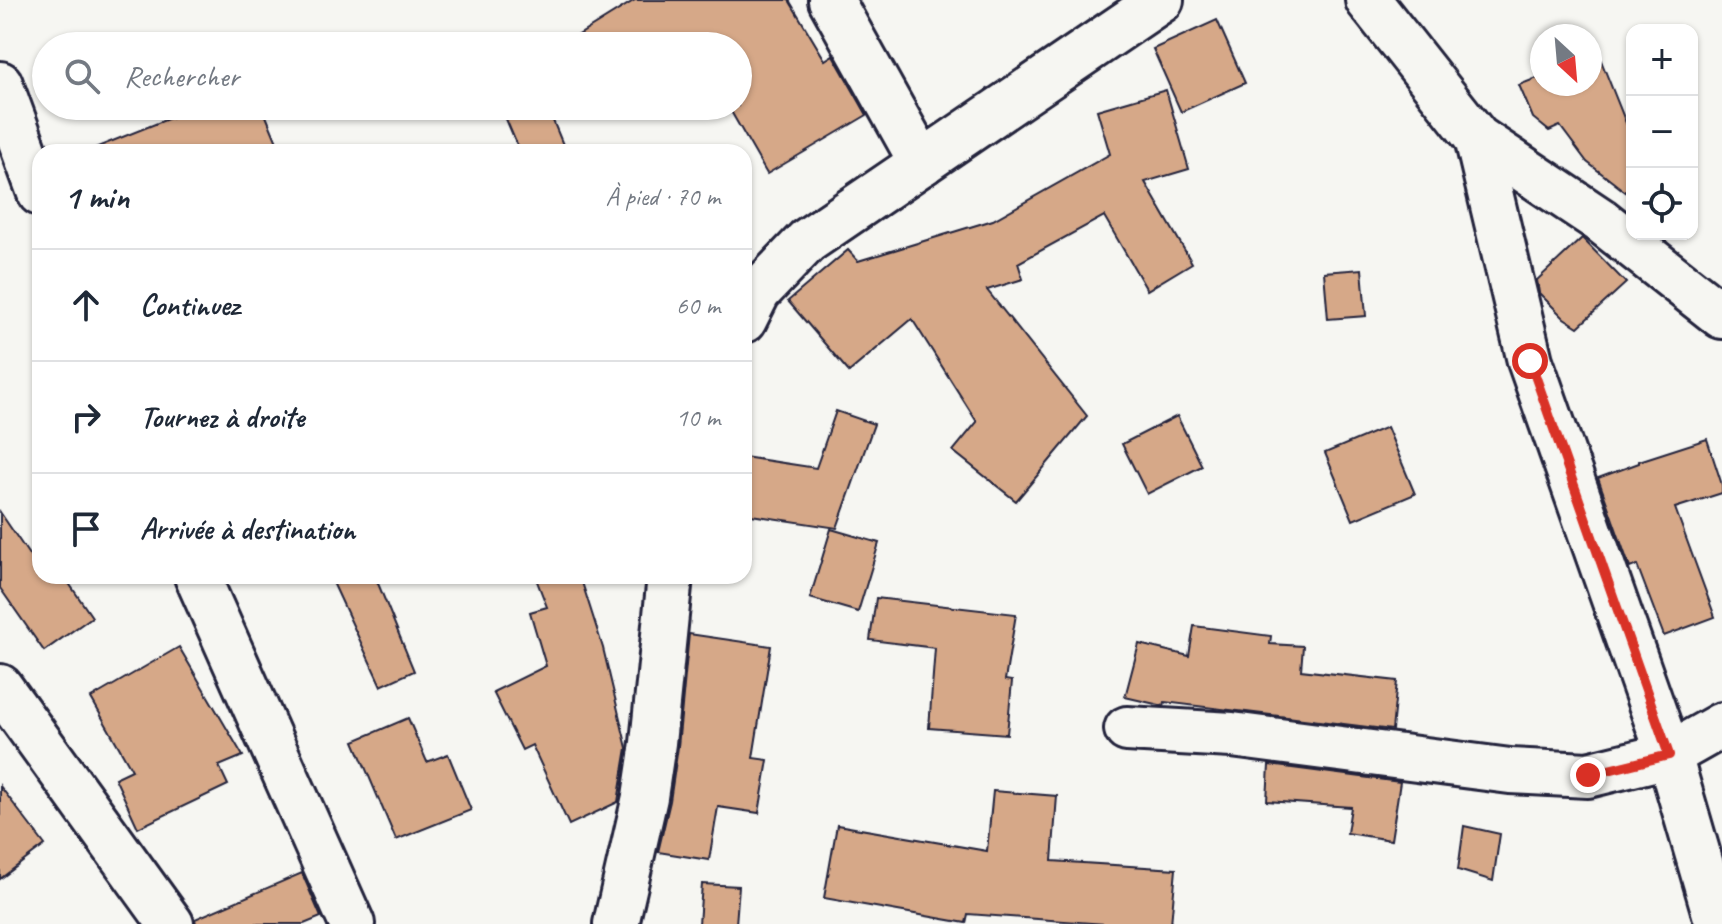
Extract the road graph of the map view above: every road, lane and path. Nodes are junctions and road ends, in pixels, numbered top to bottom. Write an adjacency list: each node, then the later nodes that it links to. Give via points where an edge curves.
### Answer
1 (831, 0): 6 (street)
2 (1161, 0): 6 (street)
3 (1368, 0): 5 (street)
4 (0, 84): 7 (street)
5 (1477, 138): 9 (street, via 1600,220); 15 (street, via 1530,361)
6 (922, 163): 8 (street, via 807,241)
7 (32, 171)
8 (752, 298)
9 (1722, 316)
10 (201, 584): 17 (street)
11 (669, 584): 18 (street, via 645,797)
12 (0, 687): 16 (street)
13 (1722, 725): 15 (street)
14 (1127, 729): 15 (street, via 1232,735 1541,773 1588,775)
15 (1669, 755): 19 (street)
16 (171, 924)
17 (352, 924)
18 (616, 924)
19 (1718, 924)

